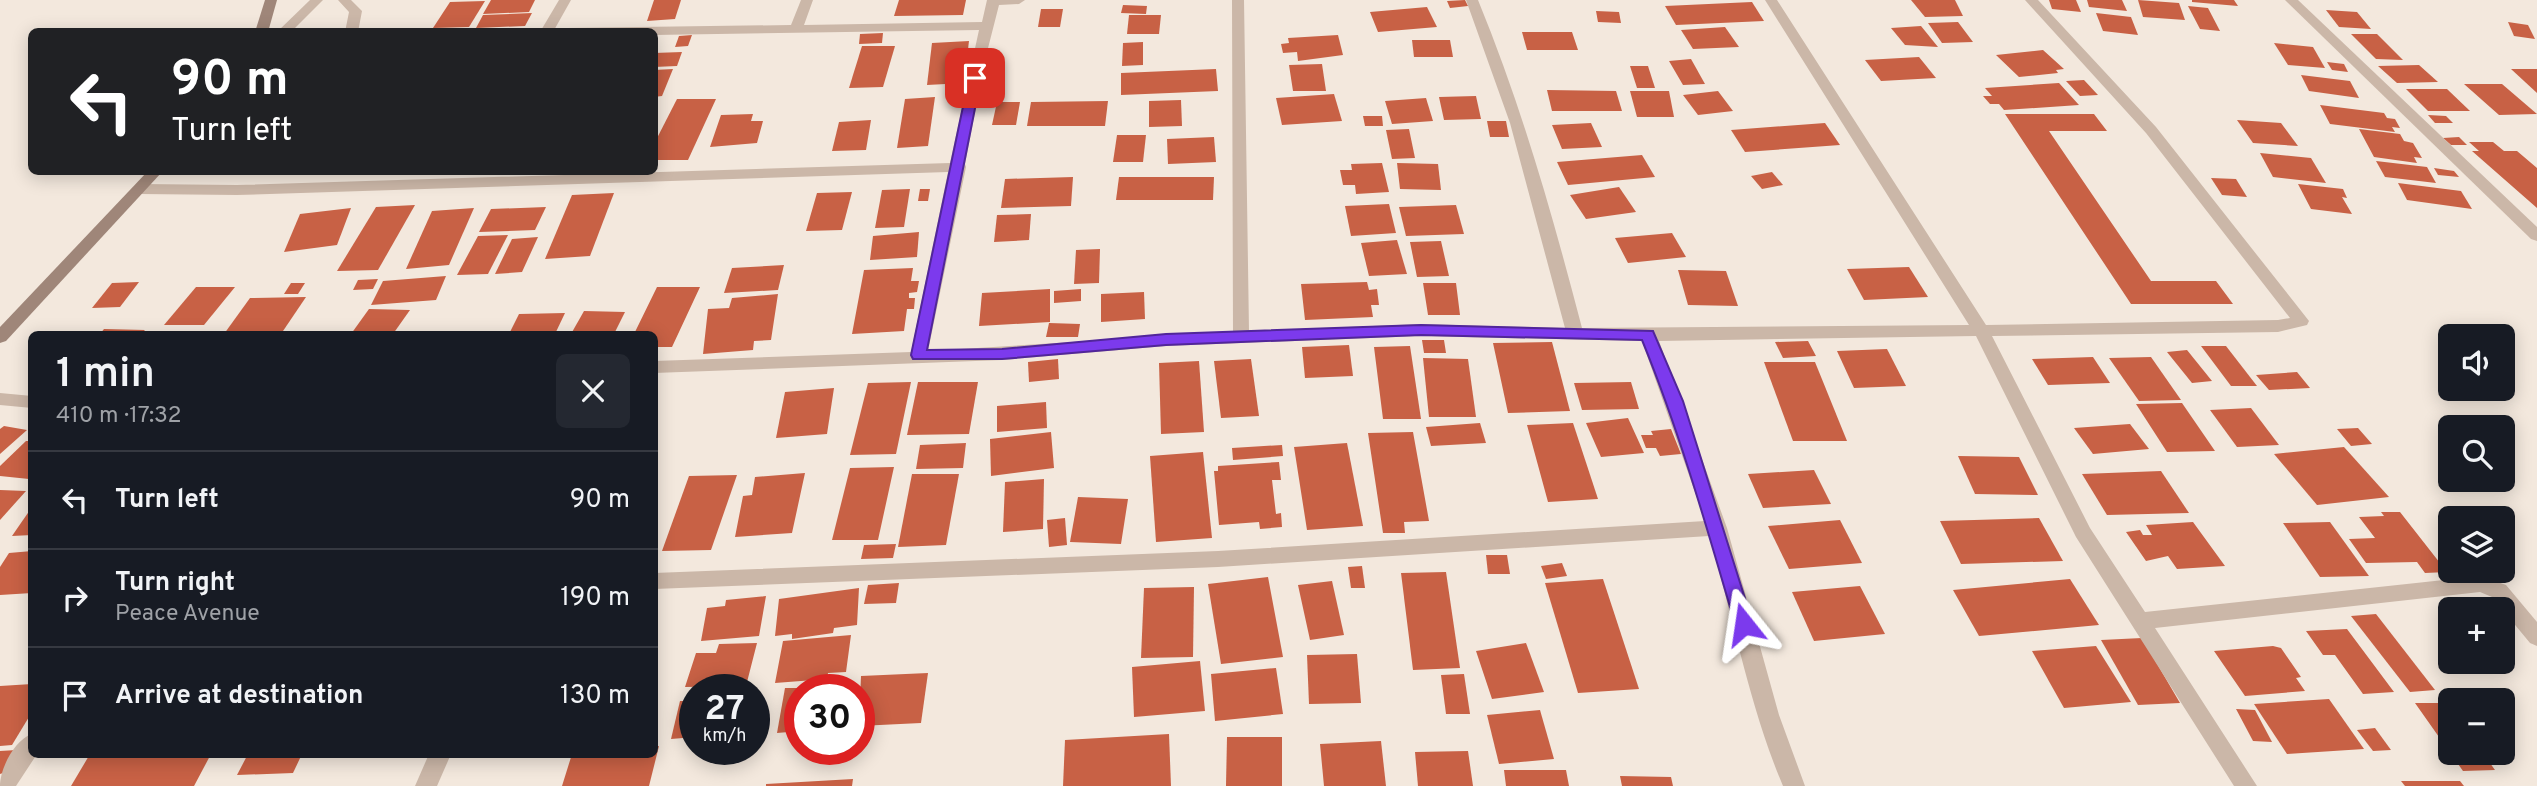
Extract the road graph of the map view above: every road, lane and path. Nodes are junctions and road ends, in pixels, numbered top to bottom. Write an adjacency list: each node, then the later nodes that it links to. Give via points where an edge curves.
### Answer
1 (271, 0): 14 (street)
2 (317, 0): 15 (street)
3 (344, 0): 16 (street, via 356,11)
4 (565, 0): 17 (street)
5 (807, 0): 18 (street)
6 (1019, 0): 12 (street)
7 (1238, 0): 28 (street)
8 (1472, 0): 25 (street, via 1529,159)
9 (1771, 0): 24 (street)
10 (2031, 0): 24 (street, via 2151,130 2301,321 2278,326)
11 (2291, 0): 23 (street)
12 (994, 1): 13 (street)
13 (988, 26): 18 (street); 20 (street)
14 (262, 28)
15 (287, 28)
16 (352, 28)
17 (548, 28)
18 (796, 28): 19 (street)
19 (658, 30)
20 (959, 167): 22 (street, via 237,190); 29 (street)
21 (152, 175): 22 (street)
22 (140, 189): 27 (street)
23 (2537, 236)
24 (1982, 332): 26 (street); 35 (street, via 2083,532)
25 (1575, 333): 26 (street); 28 (street, via 1421,330)
26 (1648, 335): 33 (street)
27 (0, 337)
28 (1241, 337): 29 (street, via 1002,354)
29 (919, 355): 30 (street)
30 (658, 367)
31 (0, 399): 32 (street)
32 (28, 402)
33 (1717, 528): 34 (street, via 1204,559); 41 (street, via 1778,745)
34 (658, 581)
35 (2140, 621): 36 (street, via 2481,584 2499,591); 42 (street)
36 (2537, 637)
37 (28, 749): 39 (street)
38 (438, 758): 40 (street)
39 (3, 786)
40 (426, 786)
41 (1794, 786)
42 (2246, 786)

